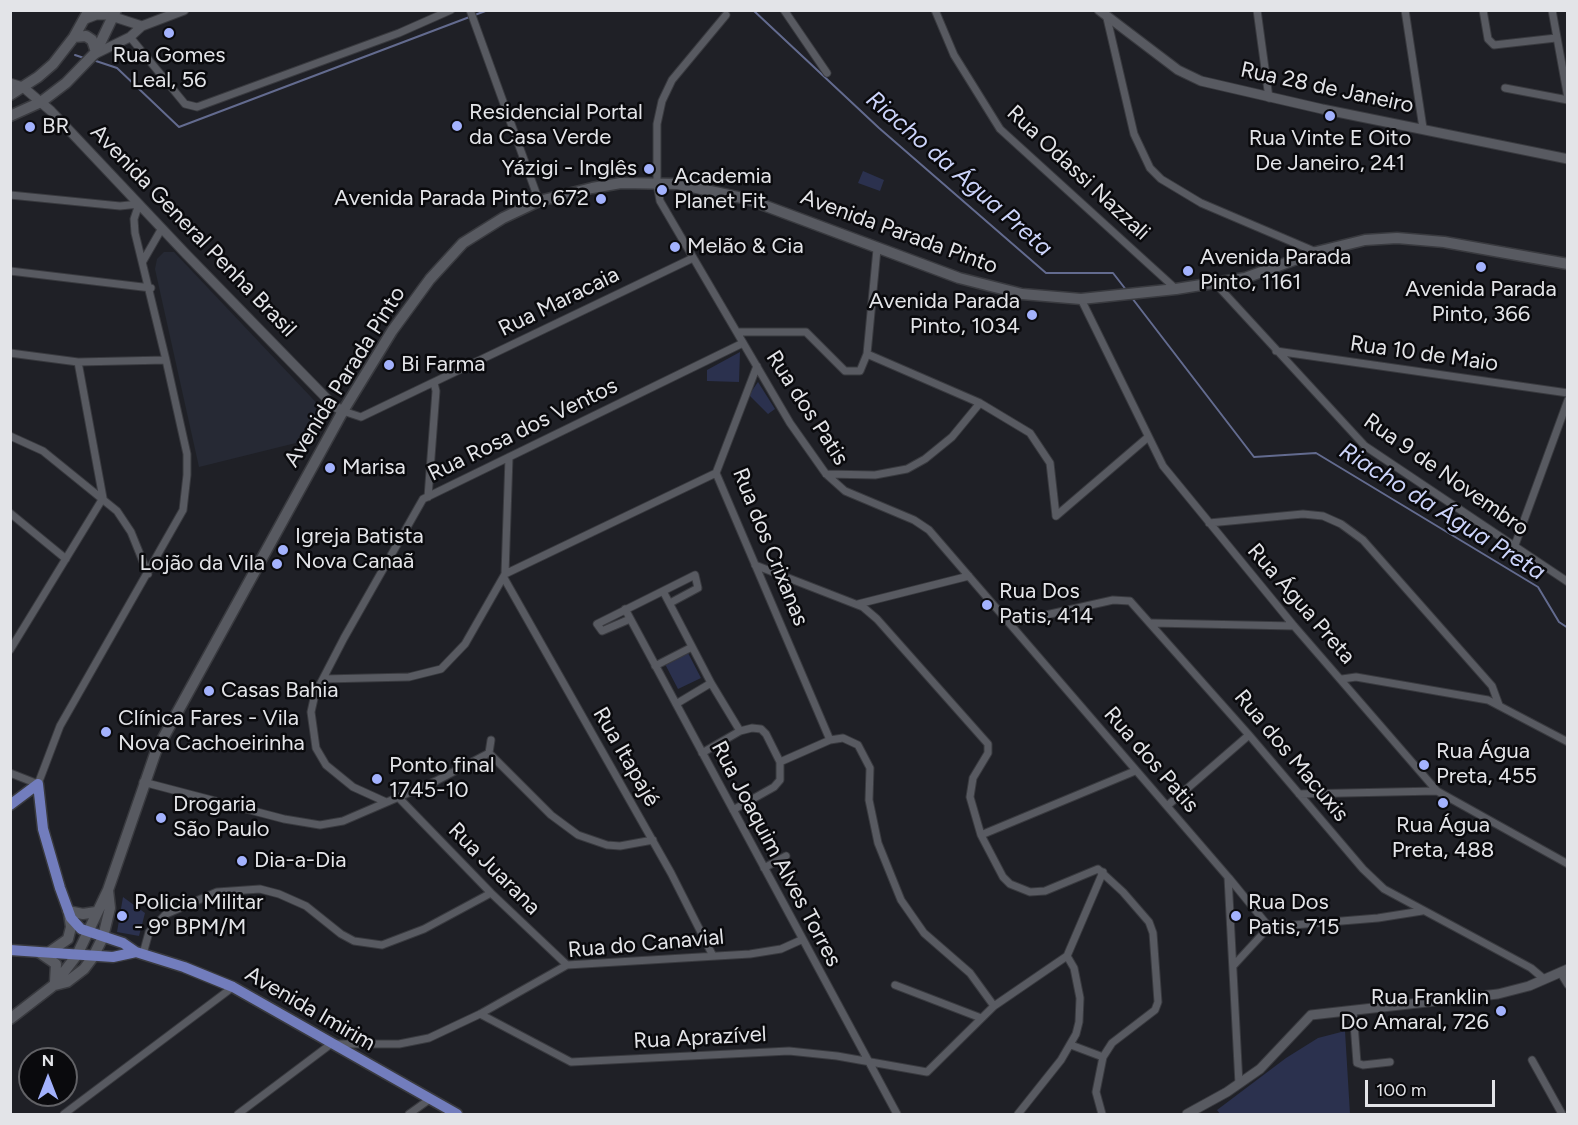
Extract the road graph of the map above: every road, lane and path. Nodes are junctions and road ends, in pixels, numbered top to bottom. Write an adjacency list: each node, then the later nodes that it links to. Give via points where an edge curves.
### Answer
1 (184, 10): 14 (street)
2 (451, 10): 16 (street, via 205,105 190,107)
3 (470, 10): 32 (street)
4 (784, 10): 19 (street)
5 (936, 10): 43 (street, Rua Odassi Nazzali, via 954,55 1000,129)
6 (1257, 10): 24 (street)
7 (1405, 10): 28 (street)
8 (1483, 10): 17 (street, via 1488,39 1494,45)
9 (1552, 10): 17 (street)
10 (1103, 12): 24 (street, Rua 28 de Janeiro, via 1190,77); 36 (street, via 1134,134 1150,168 1201,203)
11 (115, 14): 12 (street); 14 (street); 18 (main road)
12 (86, 15): 15 (main road)
13 (726, 15): 30 (street, Rua dos Patis, via 672,80 662,101 657,124)
14 (142, 26): 16 (street)
15 (74, 37): 18 (main road, via 92,40); 21 (main road, via 53,64)
16 (130, 37): 18 (street)
17 (1556, 38): 25 (street)
18 (94, 53): 26 (main road, via 66,83)
19 (827, 73)
20 (10, 83): 21 (street, Avenida General Penha Brasil)
21 (23, 87): 23 (main road); 26 (street, Avenida General Penha Brasil)
22 (1504, 88): 25 (street)
23 (10, 95)
24 (1269, 98): 28 (street, Rua 28 de Janeiro)
25 (1568, 99)
26 (41, 102): 27 (main road); 33 (street, Avenida General Penha Brasil)
27 (10, 116)
28 (1423, 128): 29 (street, Rua 28 de Janeiro)
29 (1568, 159)
30 (657, 183): 32 (main road, Avenida Parada Pinto, via 621,183); 35 (main road, Avenida Parada Pinto, via 747,199); 37 (street, Rua dos Patis, via 660,201)
31 (10, 195): 33 (street, via 120,206)
32 (539, 201): 57 (main road, Avenida Parada Pinto, via 463,243 402,316)
33 (140, 204): 34 (street, Avenida General Penha Brasil); 38 (street, via 134,219)
34 (162, 228): 38 (street); 57 (street, Avenida General Penha Brasil)
35 (877, 249): 44 (main road, Avenida Parada Pinto, via 997,289); 49 (street)
36 (1316, 252): 39 (main road, Avenida Parada Pinto, via 1365,240 1397,238 1454,243); 41 (main road, Avenida Parada Pinto, via 1272,270)
37 (693, 258): 45 (street, Rua dos Patis); 53 (street, Rua Maracaia)
38 (143, 261): 42 (street)
39 (1568, 264)
40 (10, 271): 42 (street)
41 (1215, 283): 43 (main road, Avenida Parada Pinto); 47 (street, Rua 9 de Novembro)
42 (151, 288): 50 (street)
43 (1176, 289): 44 (main road, Avenida Parada Pinto)
44 (1081, 298): 59 (street, Rua Água Preta)
45 (737, 332): 46 (street, Rua dos Patis); 49 (street, via 806,332 850,373 863,368)
46 (744, 343): 52 (street, Rua dos Patis); 60 (street, Rua Rosa dos Ventos)
47 (1276, 351): 54 (street, Rua 10 de Maio); 67 (street, Rua 9 de Novembro, via 1365,446)
48 (10, 353): 51 (street)
49 (867, 354): 56 (street)
50 (166, 360): 51 (street); 70 (street, via 187,454 186,492 183,510)
51 (78, 362): 64 (street)
52 (757, 366): 61 (street, Rua dos Crixanas); 62 (street, Rua dos Patis)
53 (434, 383): 57 (street, Rua Maracaia, via 361,417); 63 (street)
54 (1568, 393)
55 (1568, 400): 67 (street)
56 (980, 403): 59 (street, via 1030,433 1042,448 1054,480 1056,516); 62 (street, via 952,437 907,469 875,476)
57 (343, 411): 100 (main road, Avenida Parada Pinto, via 156,751)
58 (10, 436): 64 (street, via 43,451)
59 (1148, 438): 66 (street, Rua Água Preta, via 1175,483)
60 (509, 457): 63 (street, Rua Rosa dos Ventos); 71 (street)
61 (716, 473): 69 (street, Rua dos Crixanas); 71 (street)
62 (826, 474): 72 (street, Rua dos Patis, via 846,491 921,523)
63 (428, 497): 85 (street, Rua Rosa dos Ventos, via 423,499)
64 (102, 498): 68 (street); 70 (street, via 124,520)
65 (11, 515): 68 (street)
66 (1209, 524): 81 (street, Rua Água Preta); 89 (street, via 1303,514 1323,516 1341,524 1363,540 1492,687)
67 (1515, 545): 73 (street, Rua 9 de Novembro)
68 (66, 559): 83 (street)
69 (755, 565): 76 (street); 93 (street, Rua dos Crixanas)
70 (148, 574): 101 (street, via 60,726)
71 (505, 576): 85 (street, via 465,644 441,669 410,677); 110 (street, Rua Itapajé)
72 (969, 576): 76 (street); 79 (street, Rua dos Patis)
73 (1568, 582)
74 (663, 591): 75 (street); 75 (street, via 694,576 698,588); 77 (street)
75 (670, 603): 82 (street)
76 (858, 604): 109 (street, via 877,619 987,744 988,753 970,788)
77 (625, 609): 78 (street, Rua Joaquim Alves Torres); 78 (street, via 597,624 602,631)
78 (630, 619): 84 (street, Rua Joaquim Alves Torres)
79 (1010, 623): 80 (street, Rua dos Macuxis, via 1126,599); 98 (street, Rua dos Patis)
80 (1152, 623): 81 (street); 91 (street, Rua dos Macuxis)
81 (1294, 626): 86 (street, Rua Água Preta)
82 (692, 647): 84 (street); 87 (street)
83 (10, 650)
84 (656, 666): 88 (street, Rua Joaquim Alves Torres)
85 (323, 679): 105 (street, Rua Rosa dos Ventos, via 311,712 316,748 326,765 352,787)
86 (1342, 680): 89 (street, via 1356,676); 102 (street, Rua Água Preta)
87 (711, 683): 88 (street); 90 (street)
88 (676, 704): 96 (street, Rua Joaquim Alves Torres)
89 (1499, 705): 94 (street)
90 (740, 731): 96 (street); 97 (street, via 761,729)
91 (1249, 735): 103 (street, Rua dos Macuxis); 107 (street)
92 (490, 740): 95 (street)
93 (830, 740): 97 (street); 140 (street, via 851,740 866,757 878,843 911,917 970,973)
94 (1568, 742)
95 (489, 753): 104 (street); 110 (street, via 551,815 578,835 606,845)
96 (702, 753): 108 (street, Rua Joaquim Alves Torres)
97 (780, 762): 108 (street, via 780,780 774,787)
98 (1135, 771): 107 (street, Rua dos Patis); 109 (street)
99 (10, 773): 101 (street)
100 (143, 782): 105 (street, via 320,825); 116 (main road, Avenida Parada Pinto)
101 (38, 784): 106 (main road); 118 (main road, via 44,829)
102 (1437, 791): 103 (street); 112 (street, Rua Água Preta)
103 (1299, 794): 119 (street, Rua dos Macuxis, via 1384,889)
104 (398, 797): 105 (street); 117 (street, Rua Juarana)
105 (386, 802)
106 (10, 805)
107 (1167, 806): 115 (street, Rua dos Patis)
108 (733, 810): 113 (street, Rua Joaquim Alves Torres)
109 (981, 835): 114 (street, via 1003,876 1020,890 1045,891 1096,869)
110 (653, 840): 129 (street, Rua Itapajé)
111 (786, 856): 113 (street)
112 (1568, 864)
113 (764, 868): 124 (street, Rua Joaquim Alves Torres)
114 (1102, 872): 130 (street); 148 (street, via 1152,928 1158,1002 1155,1010 1112,1043)
115 (1228, 877): 121 (street, Rua dos Patis); 133 (street)
116 (108, 890): 120 (main road, Avenida Parada Pinto); 123 (main road, Avenida Parada Pinto, via 110,902)
117 (490, 893): 127 (street, via 424,929 382,945 354,941 306,906 279,894 260,889 217,892 166,914 148,932); 132 (street, Rua Juarana)
118 (68, 911): 120 (main road); 122 (main road, via 76,925); 126 (main road, via 68,939)
119 (1423, 911): 121 (street); 135 (street, Rua dos Macuxis)
120 (96, 912): 122 (main road, Avenida Parada Pinto)
121 (1269, 927): 133 (street)
122 (87, 932): 123 (main road, Avenida Imirim); 128 (main road, Avenida Parada Pinto)
123 (103, 937): 127 (main road, Avenida Imirim); 131 (main road, Avenida Parada Pinto)
124 (801, 940): 129 (street, Rua do Canavial, via 765,953); 151 (street, Rua Joaquim Alves Torres)
125 (10, 950): 126 (main road, Avenida Imirim)
126 (43, 952): 128 (main road, Avenida Imirim); 136 (main road, via 56,964)
127 (139, 953): 131 (main road, Avenida Imirim); 139 (main road, Avenida Imirim)
128 (77, 955): 131 (main road, Avenida Imirim); 136 (main road, Avenida Parada Pinto)
129 (712, 956): 132 (street, Rua do Canavial)
130 (1066, 956): 140 (street); 147 (street, via 1074,968 1081,1009)
131 (93, 957): 136 (main road, Avenida Parada Pinto, via 75,976)
132 (567, 965): 142 (street, Rua do Canavial)
133 (1234, 965): 153 (street)
134 (1564, 971): 135 (street); 138 (street)
135 (1544, 979): 141 (street, via 1498,994)
136 (54, 985): 143 (main road)
137 (895, 985): 144 (street)
138 (1568, 985)
139 (233, 987): 145 (main road, Avenida Imirim); 155 (street)
140 (994, 1006): 144 (street)
141 (1353, 1010): 152 (street, via 1357,1063); 153 (street, via 1307,1018 1260,1069)
142 (480, 1014): 146 (street, Rua do Canavial, via 429,1038 399,1044); 151 (street, Rua Aprazível, via 571,1062 789,1051)
143 (10, 1018)
144 (981, 1018): 151 (street, Rua Aprazível, via 932,1070 921,1072)
145 (331, 1044): 146 (street, Rua do Canavial); 150 (main road, Avenida Imirim); 156 (street)
146 (366, 1044): 150 (street)
147 (1071, 1045): 148 (street); 160 (street)
148 (1102, 1057): 161 (street, via 1096,1092)
149 (1532, 1060): 163 (street)
150 (361, 1061): 154 (main road, Avenida Imirim)
151 (869, 1062): 159 (street, Rua Joaquim Alves Torres)
152 (1390, 1062)
153 (1239, 1084): 162 (street)
154 (429, 1099): 157 (street); 158 (main road, Avenida Imirim)
155 (64, 1114)
156 (238, 1114)
157 (409, 1114)
158 (458, 1114)
159 (897, 1114)
160 (1018, 1114)
161 (1102, 1114)
162 (1187, 1114)
163 (1562, 1114)

